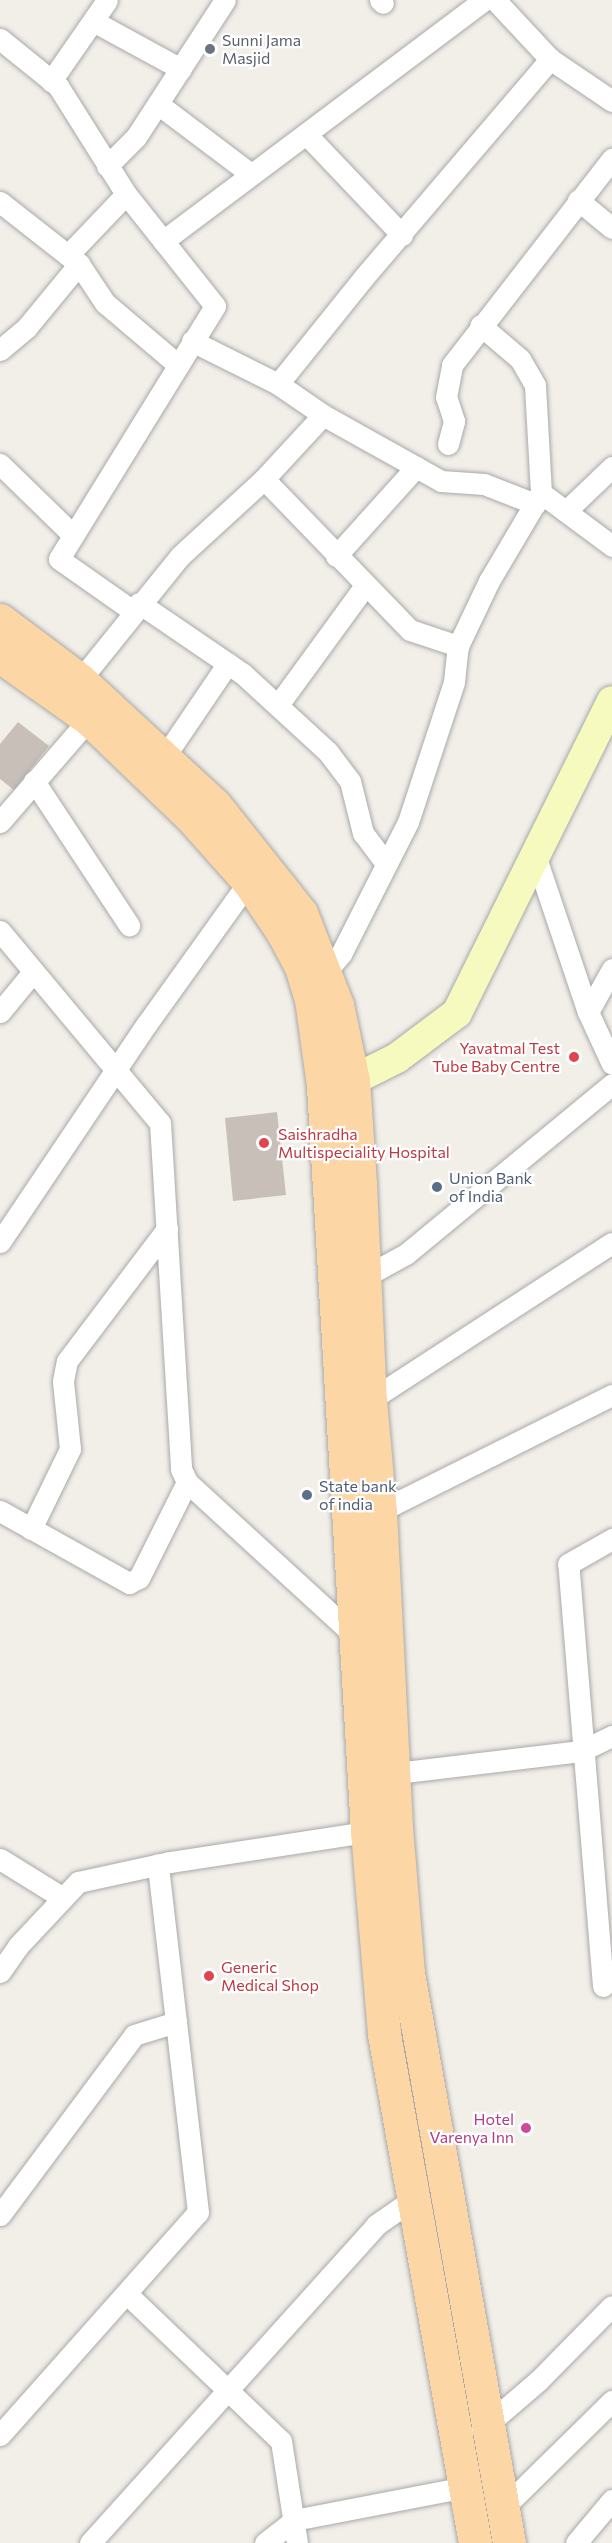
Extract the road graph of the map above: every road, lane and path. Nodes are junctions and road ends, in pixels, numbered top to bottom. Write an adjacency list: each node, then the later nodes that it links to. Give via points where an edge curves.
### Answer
1 (107, 0): 5 (street)
2 (225, 0): 8 (street)
3 (484, 0): 12 (street)
4 (495, 0): 7 (street)
5 (93, 21): 8 (street); 9 (street)
6 (0, 39): 9 (street)
7 (550, 59): 10 (street); 20 (street)
8 (180, 69): 11 (street)
9 (51, 81): 14 (street, via 79,118)
10 (612, 101)
11 (158, 104): 14 (street, via 136,137); 15 (street)
12 (307, 135): 15 (street); 20 (street)
13 (612, 159): 17 (street)
14 (107, 166): 16 (street)
15 (251, 174): 21 (street)
16 (126, 194): 21 (street); 22 (street)
17 (578, 200): 19 (street); 23 (street)
18 (0, 202): 22 (street)
19 (612, 228)
20 (402, 235): 27 (street)
21 (163, 241): 24 (street, via 215,306)
22 (74, 259): 25 (street, via 27,327); 26 (street, via 105,303)
23 (480, 325): 29 (street, via 452,365 447,381 446,397 454,421); 34 (street, via 520,359 535,385)
24 (192, 341): 26 (street); 27 (street)
25 (0, 350)
26 (178, 365): 36 (street)
27 (278, 384): 28 (street)
28 (323, 415): 32 (street); 33 (street)
29 (448, 444)
30 (0, 464): 36 (street)
31 (612, 466): 35 (street)
32 (416, 467): 34 (street, via 441,481 484,484); 38 (street)
33 (264, 479): 38 (street); 40 (street, via 180,556)
34 (538, 499): 35 (street); 42 (street, via 489,581)
35 (566, 511): 37 (street)
36 (73, 535): 40 (street, via 59,559)
37 (612, 546)
38 (336, 556): 39 (street)
39 (364, 587): 42 (street, via 410,630); 47 (street)
40 (136, 607): 44 (street); 45 (street)
41 (0, 620): 45 (main road)
42 (458, 646): 53 (street, via 454,682 426,777)
43 (0, 656): 48 (main road)
44 (228, 663): 47 (street); 49 (street)
45 (80, 680): 49 (main road)
46 (612, 701): 52 (street)
47 (278, 705): 53 (street, via 328,752 350,781 363,832)
48 (89, 719): 50 (street); 54 (main road, via 191,817)
49 (165, 756): 54 (main road)
50 (34, 781): 51 (street); 55 (street)
51 (0, 822)
52 (534, 852): 61 (street); 64 (street, via 457,1013 397,1058)
53 (386, 863): 59 (street, via 357,924)
54 (256, 872): 59 (main road, via 301,913); 63 (street); 64 (main road, via 302,967 318,1033)
55 (129, 925)
56 (0, 932): 58 (street)
57 (612, 969): 61 (street)
58 (33, 972): 60 (street); 63 (street)
59 (325, 973): 64 (main road, via 337,1005)
60 (0, 1012)
61 (588, 1012): 62 (street)
62 (612, 1064)
63 (117, 1068): 66 (street); 67 (street, via 160,1123)
64 (338, 1083): 69 (main road); 72 (main road)
65 (612, 1084): 69 (street, via 406,1254)
66 (3, 1229)
67 (167, 1229): 73 (street, via 181,1469); 76 (street, via 67,1361 63,1382 70,1449)
68 (612, 1243): 71 (street)
69 (364, 1276): 71 (main road)
70 (612, 1395): 75 (street)
71 (370, 1400): 72 (main road)
72 (360, 1453): 75 (main road); 78 (main road)
73 (187, 1482): 76 (street, via 135,1582 123,1581); 78 (street)
74 (0, 1511): 76 (street)
75 (380, 1511): 81 (main road)
76 (30, 1529)
77 (612, 1539): 80 (street, via 568,1564)
78 (356, 1637): 82 (main road)
79 (612, 1736): 80 (street)
80 (581, 1751): 81 (street); 86 (street)
81 (396, 1773): 82 (main road)
82 (382, 1829): 84 (street); 90 (main road, via 384,2034); 96 (main road)
83 (0, 1859): 85 (street)
84 (158, 1864): 85 (street, via 78,1882); 89 (street)
85 (63, 1898): 87 (street, via 18,1946)
86 (605, 1899): 88 (street)
87 (0, 1972)
88 (603, 1986)
89 (176, 2022): 91 (street, via 134,2035); 92 (street, via 198,2212)
90 (412, 2200): 94 (street, via 376,2225); 98 (main road)
91 (0, 2215)
92 (127, 2294): 94 (street); 97 (street)
93 (612, 2306): 96 (street, via 538,2381)
94 (226, 2388): 102 (street, via 281,2441); 103 (street)
95 (612, 2401): 100 (street)
96 (485, 2427): 98 (street); 100 (main road)
97 (0, 2435)
98 (457, 2447): 99 (main road)
99 (465, 2487): 102 (street); 106 (main road)
100 (503, 2508): 107 (main road)
101 (609, 2508): 108 (street)
102 (294, 2520): 104 (street); 105 (street)
103 (90, 2543)
104 (265, 2543)
105 (297, 2543)
106 (475, 2543)
107 (509, 2543)
108 (576, 2543)

